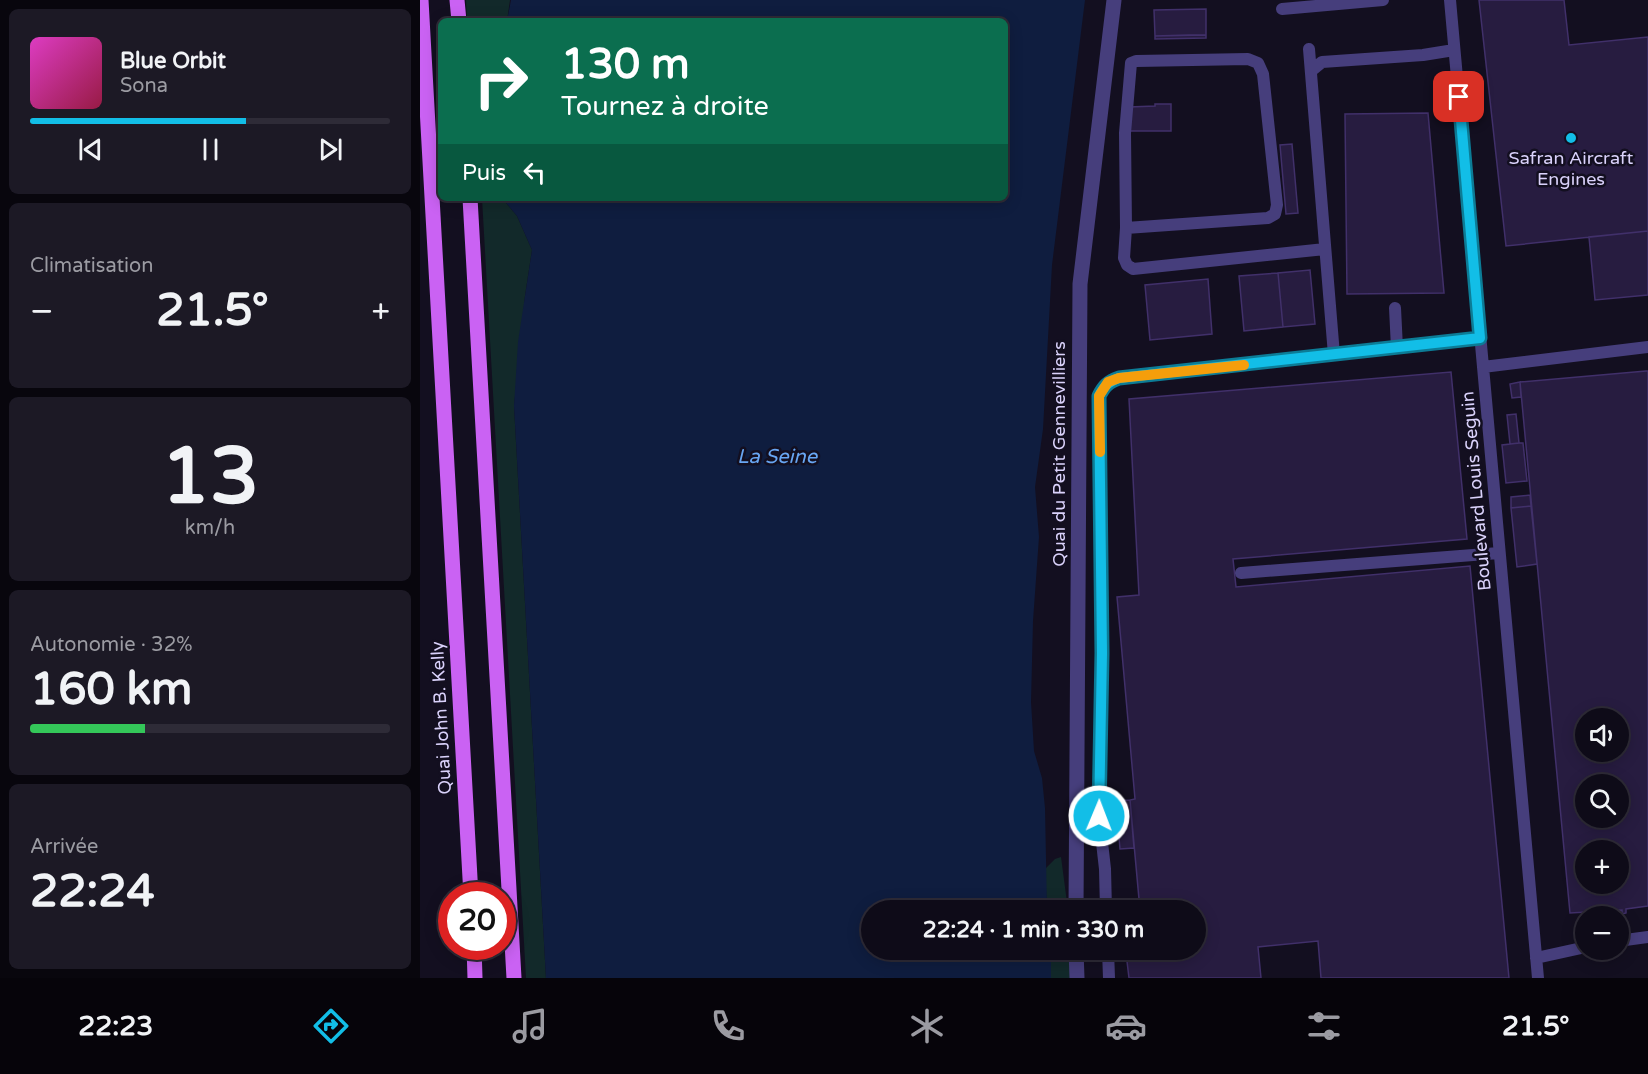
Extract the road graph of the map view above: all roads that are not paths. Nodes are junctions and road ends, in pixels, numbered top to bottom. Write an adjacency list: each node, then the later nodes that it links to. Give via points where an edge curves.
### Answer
1 (421, 0): 22 (main road, Quai John B. Kelly)
2 (457, 0): 7 (main road)
3 (1114, 0): 23 (street, Quai du Petit Gennevilliers, via 1080,284)
4 (1383, 0): 6 (lane)
5 (1450, 0): 9 (lane, Boulevard Louis Seguin)
6 (1282, 9)
7 (459, 18)
8 (1309, 49): 10 (lane)
9 (1454, 50): 10 (lane, via 1322,62); 15 (lane, Boulevard Louis Seguin)
10 (1311, 71): 13 (lane)
11 (470, 201): 33 (main road)
12 (1126, 228): 12 (lane, via 1268,218 1275,214 1275,174 1263,74 1258,63 1248,59 1131,63 1125,133); 13 (lane, via 1124,258 1132,269)
13 (1325, 249): 18 (lane)
14 (1395, 308): 17 (lane)
15 (1480, 338): 17 (lane); 19 (lane, Boulevard Louis Seguin)
16 (1648, 347): 19 (lane)
17 (1397, 348): 18 (lane)
18 (1334, 355): 24 (lane, via 1119,378 1108,382 1099,396 1099,816)
19 (1483, 367): 20 (lane, Boulevard Louis Seguin)
20 (1499, 553): 21 (lane); 28 (lane, Boulevard Louis Seguin)
21 (1241, 573)
22 (470, 882)
23 (1077, 900)
24 (1106, 900)
25 (1648, 937): 26 (lane)
26 (1629, 940)
27 (1575, 949): 28 (lane)
28 (1536, 958): 36 (lane, Boulevard Louis Seguin)
29 (474, 960): 32 (main road)
30 (1076, 960): 34 (street)
31 (1108, 960): 35 (lane)
32 (475, 978)
33 (514, 978)
34 (1077, 978)
35 (1109, 978)
36 (1538, 978)

